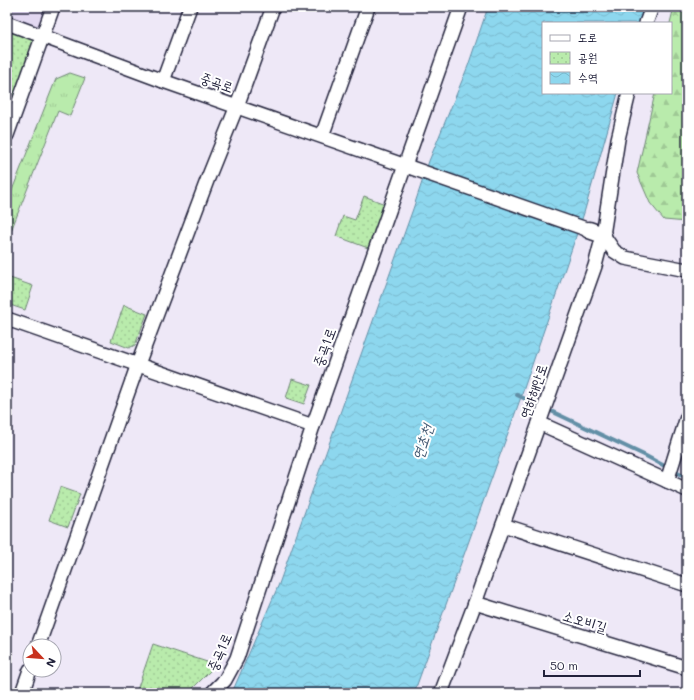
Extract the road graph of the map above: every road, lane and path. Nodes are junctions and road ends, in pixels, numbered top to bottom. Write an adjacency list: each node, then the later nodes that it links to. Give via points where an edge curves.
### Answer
1 (53, 7): 9 (street)
2 (190, 7): 10 (street)
3 (273, 7): 12 (street)
4 (368, 7): 14 (street)
5 (461, 7): 15 (street, 중곡1로)
6 (652, 7): 7 (street)
7 (646, 22)
8 (7, 24): 9 (street, 중곡로)
9 (42, 36): 10 (street, 중곡로); 13 (street)
10 (163, 81): 12 (street, 중곡로)
11 (629, 94): 16 (street, 연하해안로)
12 (238, 106): 14 (street, 중곡로); 19 (street)
13 (7, 135)
14 (322, 136): 15 (street, 중곡로)
15 (411, 168): 16 (street, 중곡로); 22 (street, 중곡1로)
16 (596, 232): 17 (street, via 614,251 625,258); 21 (street, 연하해안로, via 595,266)
17 (687, 270)
18 (7, 319): 19 (street)
19 (138, 364): 22 (street); 28 (street)
20 (687, 417): 23 (street)
21 (540, 423): 23 (street); 25 (street, 연하해안로)
22 (313, 426): 32 (street, 중곡1로, via 237,658 225,680)
23 (667, 481): 24 (street)
24 (687, 490)
25 (503, 525): 26 (street); 27 (street, 연하해안로)
26 (687, 585)
27 (475, 603): 29 (street, 소오비길); 33 (street, 연하해안로)
28 (41, 638)
29 (687, 668)
30 (27, 678): 31 (street)
31 (22, 693)
32 (212, 693)
33 (441, 693)

